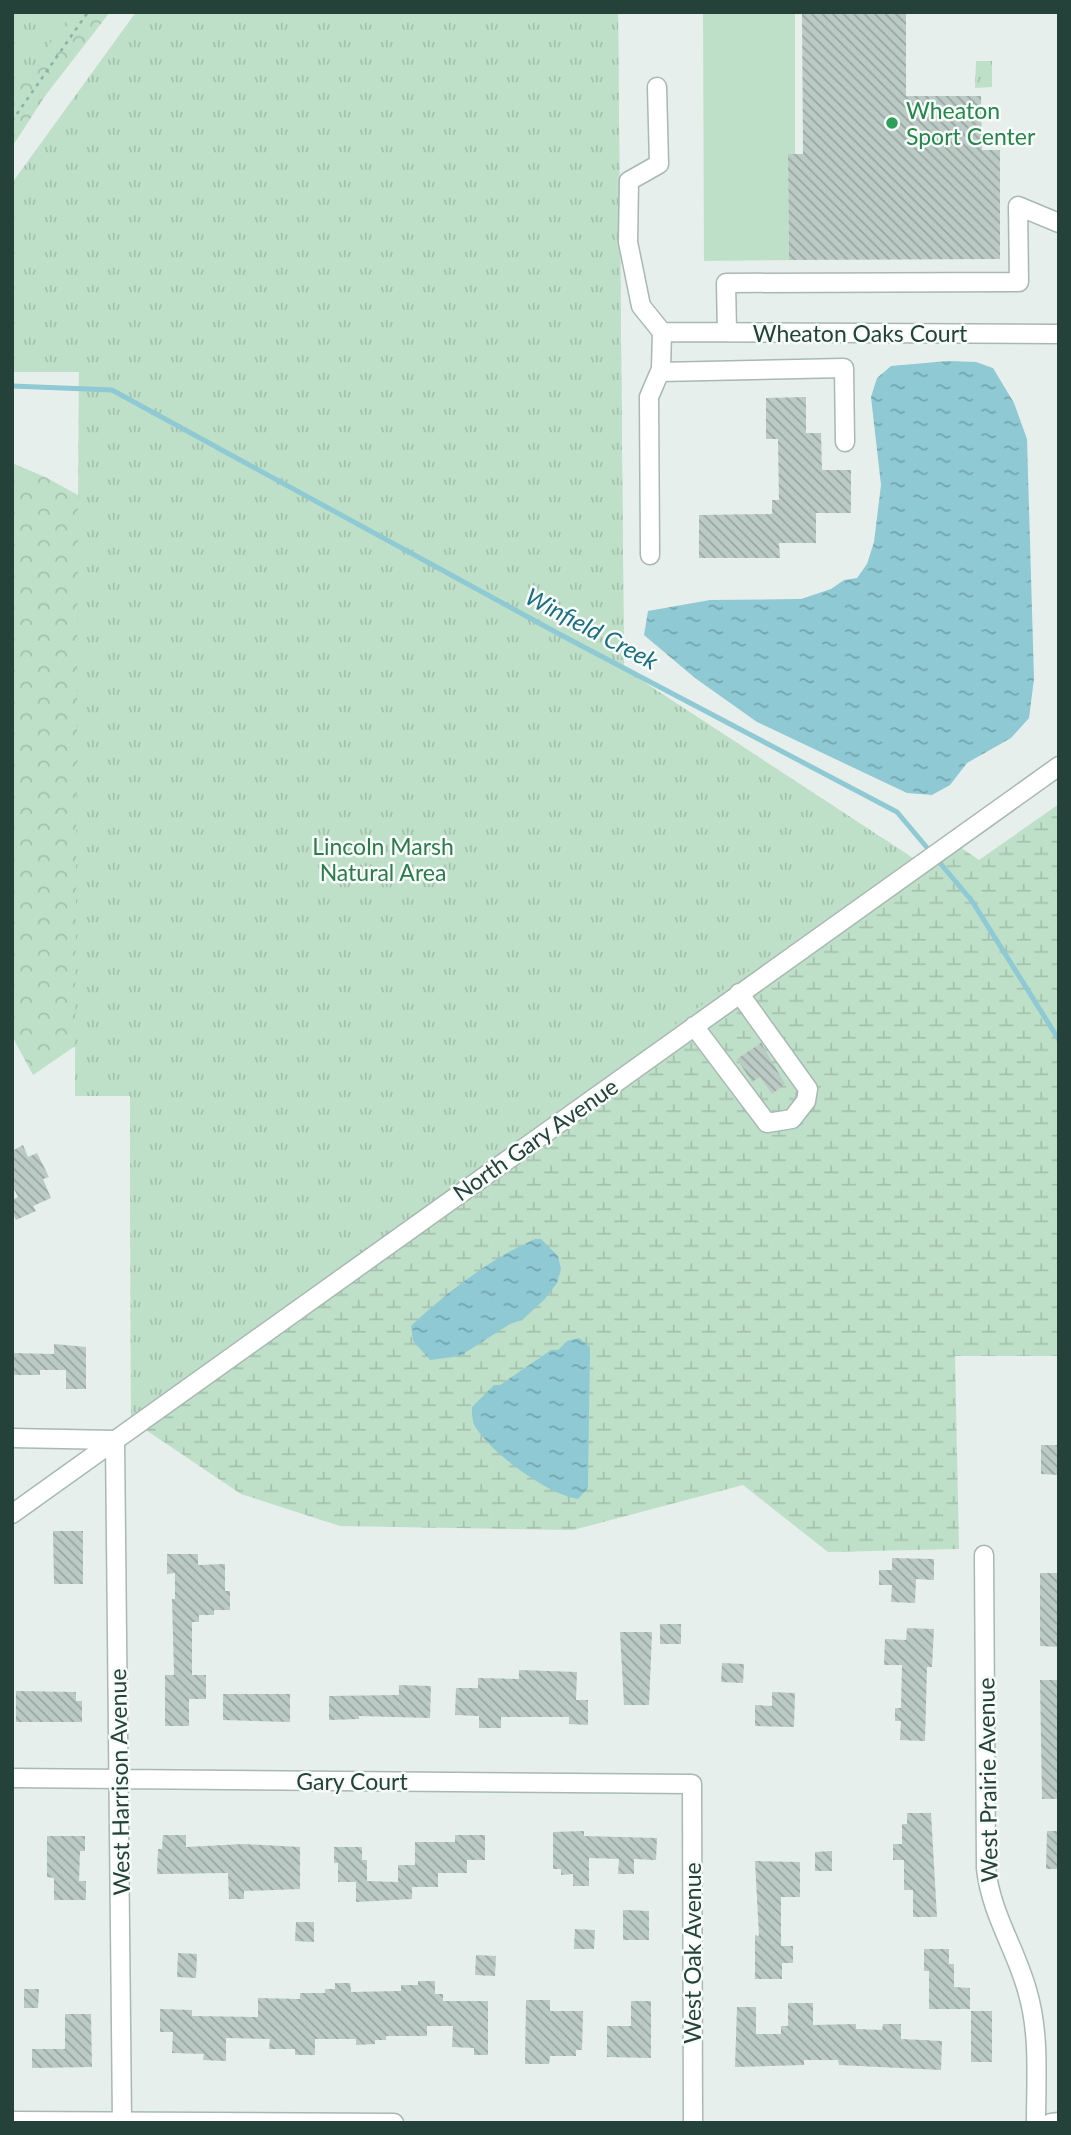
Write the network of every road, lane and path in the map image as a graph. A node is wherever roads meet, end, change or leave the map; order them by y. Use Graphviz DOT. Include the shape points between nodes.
graph roads {
  1 [pos="88,12"];
  2 [pos="657,87"];
  3 [pos="12,121"];
  4 [pos="1059,223"];
  5 [pos="662,332"];
  6 [pos="727,332"];
  7 [pos="1059,334"];
  8 [pos="660,372"];
  9 [pos="845,442"];
  10 [pos="650,555"];
  11 [pos="1059,766"];
  12 [pos="739,993"];
  13 [pos="694,1026"];
  14 [pos="12,1438"];
  15 [pos="115,1440"];
  16 [pos="12,1514"];
  17 [pos="984,1555"];
  18 [pos="12,1778"];
  19 [pos="118,1780"];
  20 [pos="692,1784"];
  21 [pos="12,2121"];
  22 [pos="122,2122"];
  23 [pos="1059,2122"];
  24 [pos="394,2123"];
  25 [pos="693,2123"];
  26 [pos="1036,2123"];
  27 [pos="1051,2123"];
  1 -- 3 [label="path"];
  2 -- 5 [label="street" via="659,164 629,181 628,242 641,306"];
  4 -- 6 [label="street" via="1018,206 1019,282 726,283"];
  5 -- 6 [label="street, Wheaton Oaks Court"];
  5 -- 8 [label="street"];
  6 -- 7 [label="street, Wheaton Oaks Court"];
  8 -- 9 [label="street" via="844,368"];
  8 -- 10 [label="street" via="649,397"];
  11 -- 12 [label="street, North Gary Avenue"];
  12 -- 13 [label="street, North Gary Avenue"];
  12 -- 13 [label="street" via="808,1089 806,1101 792,1119 767,1123"];
  13 -- 15 [label="street, North Gary Avenue"];
  14 -- 15 [label="street"];
  15 -- 16 [label="street, North Gary Avenue"];
  15 -- 19 [label="street, West Harrison Avenue"];
  17 -- 26 [label="street, West Prairie Avenue" via="986,1868 993,1908 1031,2007 1036,2037"];
  18 -- 19 [label="street, Gary Court"];
  19 -- 20 [label="street, Gary Court"];
  19 -- 22 [label="street, West Harrison Avenue"];
  20 -- 25 [label="street, West Oak Avenue"];
  21 -- 22 [label="street"];
  22 -- 24 [label="street"];
  23 -- 27 [label="street"];
}
